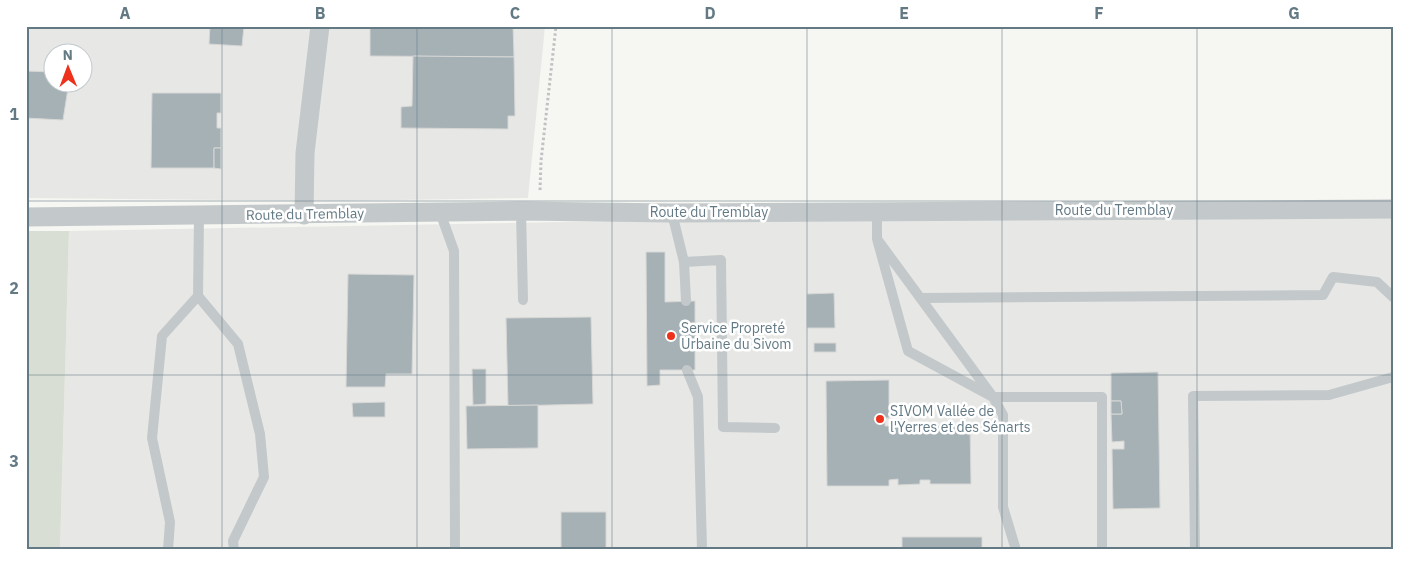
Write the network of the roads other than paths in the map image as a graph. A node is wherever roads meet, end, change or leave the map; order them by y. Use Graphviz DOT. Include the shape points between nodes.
graph roads {
  1 [pos="320,26"];
  2 [pos="1393,209"];
  3 [pos="531,211"];
  4 [pos="440,212"];
  5 [pos="877,212"];
  6 [pos="672,213"];
  7 [pos="304,215"];
  8 [pos="199,216"];
  9 [pos="26,217"];
  10 [pos="877,239"];
  11 [pos="684,262"];
  12 [pos="198,296"];
  13 [pos="1393,297"];
  14 [pos="920,298"];
  15 [pos="523,300"];
  16 [pos="686,301"];
  17 [pos="687,370"];
  18 [pos="1393,377"];
  19 [pos="993,397"];
  20 [pos="775,428"];
  21 [pos="168,550"];
  22 [pos="234,550"];
  23 [pos="455,550"];
  24 [pos="702,550"];
  25 [pos="1016,550"];
  26 [pos="1102,550"];
  27 [pos="1195,550"];
  1 -- 7 [label="street" via="305,153"];
  2 -- 5 [label="street, Route du Tremblay"];
  3 -- 4 [label="street, Route du Tremblay"];
  3 -- 6 [label="street, Route du Tremblay"];
  3 -- 15 [label="lane"];
  4 -- 7 [label="street, Route du Tremblay"];
  4 -- 23 [label="lane" via="454,251"];
  5 -- 6 [label="street, Route du Tremblay"];
  5 -- 10 [label="lane"];
  6 -- 11 [label="lane"];
  7 -- 8 [label="street, Route du Tremblay"];
  8 -- 9 [label="street, Route du Tremblay"];
  8 -- 12 [label="lane"];
  10 -- 14 [label="lane"];
  10 -- 19 [label="lane" via="908,351"];
  11 -- 16 [label="lane"];
  11 -- 20 [label="lane" via="721,260 723,427"];
  12 -- 21 [label="lane" via="162,336 152,438 170,522"];
  12 -- 22 [label="lane" via="238,344 260,434 264,477 233,541"];
  13 -- 14 [label="lane" via="1377,282 1333,277 1323,295"];
  14 -- 19 [label="lane"];
  17 -- 24 [label="lane" via="698,397"];
  18 -- 27 [label="lane" via="1328,395 1193,396"];
  19 -- 25 [label="lane" via="1002,414 1003,507"];
  19 -- 26 [label="lane" via="1102,397"];
}
